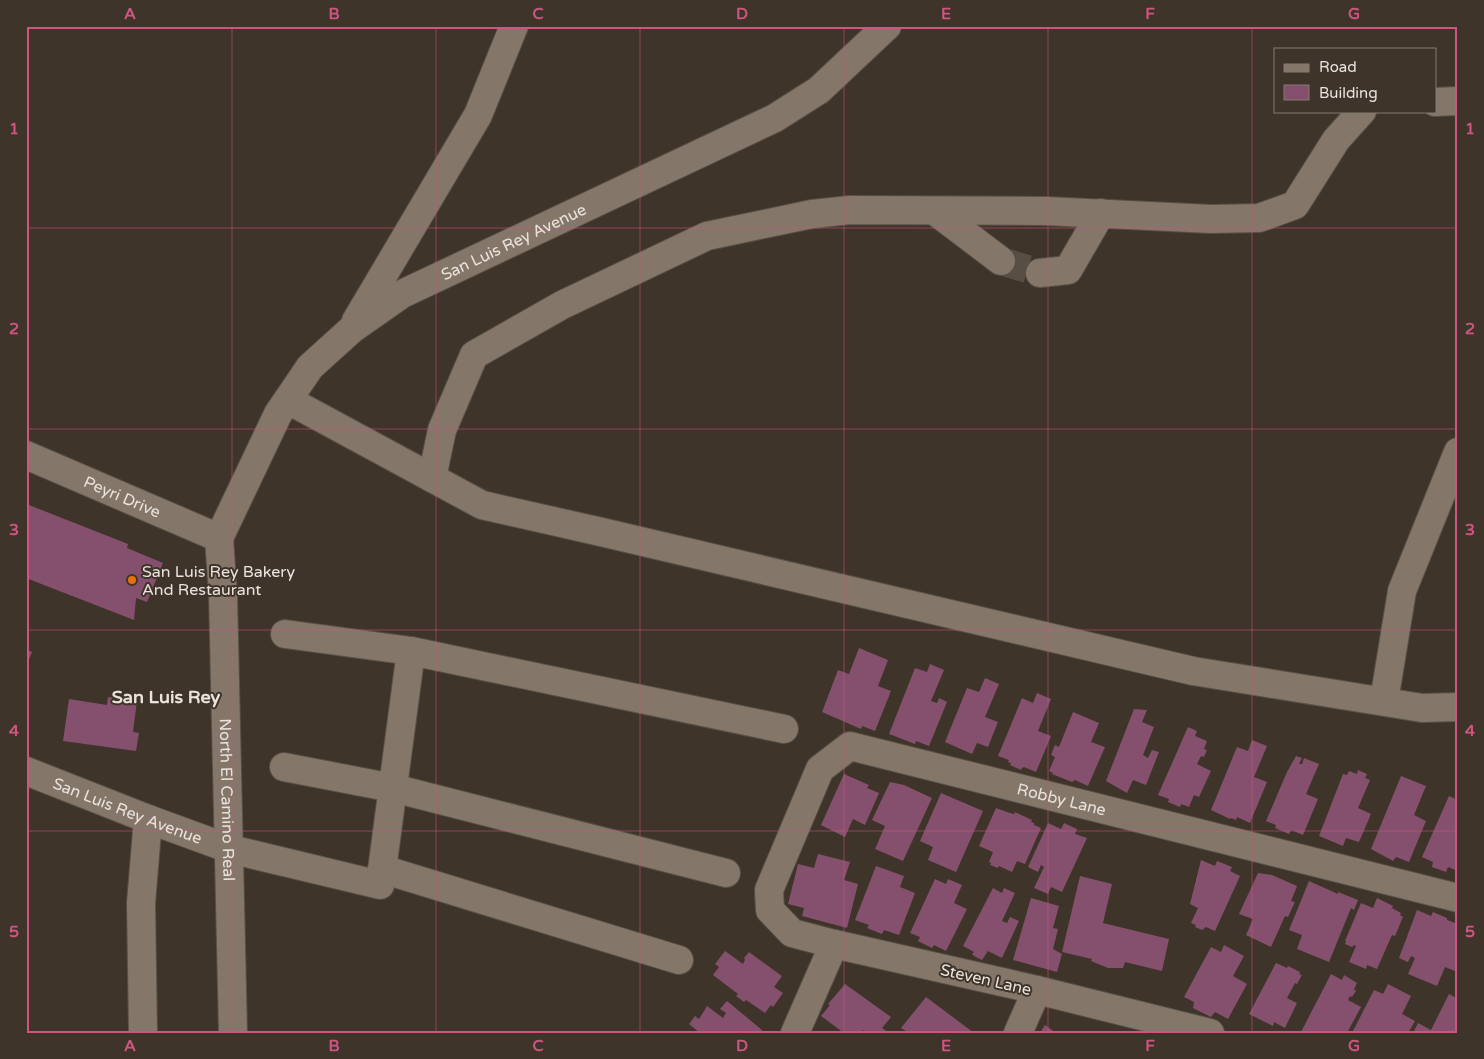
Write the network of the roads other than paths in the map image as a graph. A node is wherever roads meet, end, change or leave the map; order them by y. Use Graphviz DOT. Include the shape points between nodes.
graph roads {
  1 [pos="514,26"];
  2 [pos="887,26"];
  3 [pos="1458,101"];
  4 [pos="1436,102"];
  5 [pos="1361,112"];
  6 [pos="935,211"];
  7 [pos="1101,213"];
  8 [pos="1001,261"];
  9 [pos="1040,273"];
  10 [pos="352,329"];
  11 [pos="288,400"];
  12 [pos="1458,452"];
  13 [pos="26,456"];
  14 [pos="432,478"];
  15 [pos="218,538"];
  16 [pos="286,634"];
  17 [pos="411,651"];
  18 [pos="1384,701"];
  19 [pos="1458,707"];
  20 [pos="784,729"];
  21 [pos="284,767"];
  22 [pos="26,771"];
  23 [pos="393,788"];
  24 [pos="148,819"];
  25 [pos="230,849"];
  26 [pos="382,869"];
  27 [pos="726,873"];
  28 [pos="1458,898"];
  29 [pos="770,910"];
  30 [pos="834,944"];
  31 [pos="679,960"];
  32 [pos="1037,990"];
  33 [pos="142,1033"];
  34 [pos="233,1033"];
  35 [pos="795,1033"];
  36 [pos="1018,1033"];
  37 [pos="1210,1033"];
  1 -- 10 [label="street" via="478,115"];
  2 -- 10 [label="street, San Luis Rey Avenue" via="819,90 775,118 402,294"];
  3 -- 4 [label="street"];
  5 -- 7 [label="street" via="1336,140 1295,205 1259,218 1211,219"];
  6 -- 7 [label="street"];
  6 -- 8 [label="street"];
  6 -- 14 [label="street" via="850,210 812,214 707,236 562,306 474,355 442,430"];
  7 -- 9 [label="street" via="1068,270"];
  10 -- 11 [label="street, San Luis Rey Avenue" via="310,367"];
  11 -- 14 [label="street"];
  11 -- 15 [label="street, San Luis Rey Avenue" via="278,414"];
  12 -- 18 [label="street" via="1402,591"];
  13 -- 15 [label="street, Peyri Drive"];
  14 -- 18 [label="street" via="482,505 1193,671"];
  15 -- 25 [label="street, North El Camino Real" via="223,595"];
  16 -- 17 [label="street"];
  17 -- 20 [label="street"];
  17 -- 23 [label="street"];
  18 -- 19 [label="street" via="1422,708"];
  21 -- 23 [label="street"];
  22 -- 24 [label="street, San Luis Rey Avenue"];
  23 -- 26 [label="street"];
  23 -- 27 [label="street"];
  24 -- 25 [label="street, San Luis Rey Avenue"];
  24 -- 33 [label="street" via="141,903"];
  25 -- 26 [label="street, San Luis Rey Avenue" via="380,885"];
  25 -- 34 [label="street, North El Camino Real"];
  26 -- 31 [label="street"];
  28 -- 29 [label="street, Robby Lane" via="850,746 820,769 769,890"];
  29 -- 30 [label="street, Steven Lane" via="792,933"];
  30 -- 32 [label="street, Steven Lane"];
  30 -- 35 [label="street"];
  32 -- 36 [label="street"];
  32 -- 37 [label="street, Steven Lane"];
}
